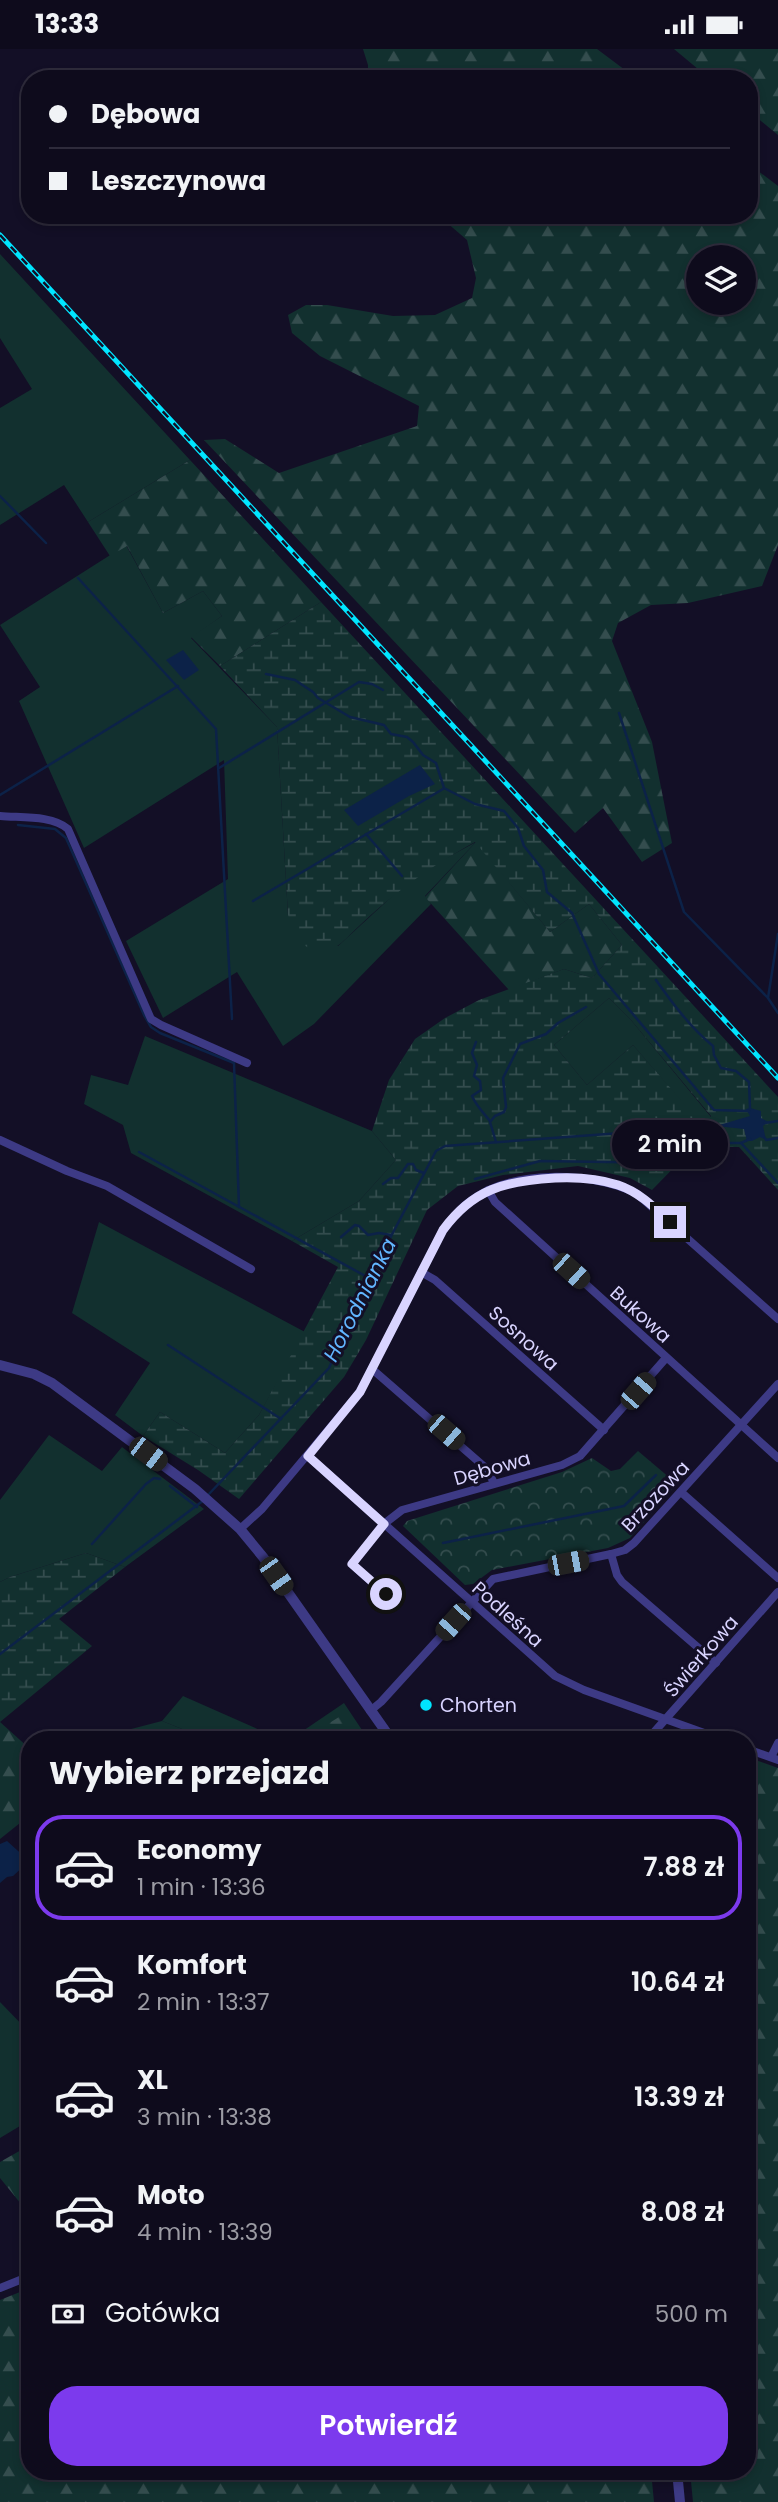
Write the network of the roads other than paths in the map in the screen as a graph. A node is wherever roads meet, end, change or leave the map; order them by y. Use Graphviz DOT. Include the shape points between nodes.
graph roads {
  1 [pos="0,816"];
  2 [pos="247,1063"];
  3 [pos="0,1140"];
  4 [pos="488,1190"];
  5 [pos="251,1269"];
  6 [pos="421,1272"];
  7 [pos="778,1319"];
  8 [pos="666,1358"];
  9 [pos="0,1365"];
  10 [pos="372,1369"];
  11 [pos="778,1384"];
  12 [pos="741,1425"];
  13 [pos="604,1430"];
  14 [pos="308,1456"];
  15 [pos="778,1458"];
  16 [pos="494,1483"];
  17 [pos="681,1492"];
  18 [pos="384,1524"];
  19 [pos="240,1529"];
  20 [pos="611,1554"];
  21 [pos="778,1578"];
  22 [pos="778,1592"];
  23 [pos="386,1594"];
  24 [pos="471,1601"];
  25 [pos="716,1663"];
  26 [pos="370,1711"];
  27 [pos="666,1720"];
  28 [pos="385,1731"];
  29 [pos="656,1731"];
  30 [pos="698,1731"];
  31 [pos="778,1743"];
  32 [pos="756,1752"];
  33 [pos="775,1758"];
  34 [pos="21,2280"];
  35 [pos="0,2288"];
  36 [pos="678,2480"];
  37 [pos="680,2502"];
  1 -- 2 [label="street" via="62,823 151,1019"];
  3 -- 5 [label="street" via="107,1186"];
  4 -- 6 [label="street" via="456,1213"];
  4 -- 7 [label="street" via="526,1180 572,1178 619,1185 652,1205"];
  4 -- 8 [label="street, Bukowa" via="495,1202"];
  6 -- 10 [label="street"];
  6 -- 13 [label="street, Sosnowa"];
  8 -- 12 [label="street, Bukowa"];
  8 -- 13 [label="street, Dębowa"];
  9 -- 19 [label="street" via="52,1383 195,1489"];
  10 -- 14 [label="street" via="360,1392"];
  10 -- 16 [label="street" via="487,1469"];
  11 -- 12 [label="street, Brzozowa"];
  12 -- 15 [label="street, Bukowa"];
  12 -- 17 [label="street, Brzozowa"];
  13 -- 16 [label="street, Dębowa" via="580,1456 562,1465"];
  14 -- 18 [label="street, Podleśna"];
  14 -- 19 [label="street"];
  16 -- 18 [label="street, Dębowa" via="402,1510"];
  17 -- 20 [label="street, Brzozowa" via="634,1543"];
  17 -- 21 [label="street"];
  18 -- 23 [label="street, Dębowa" via="352,1564"];
  18 -- 24 [label="street, Podleśna"];
  19 -- 26 [label="street"];
  20 -- 24 [label="street, Brzozowa" via="493,1579"];
  20 -- 25 [label="street" via="622,1581"];
  22 -- 25 [label="street, Świerkowa"];
  24 -- 26 [label="street, Brzozowa"];
  24 -- 27 [label="street, Podleśna" via="555,1677"];
  25 -- 27 [label="street, Świerkowa"];
  26 -- 28 [label="street"];
  27 -- 29 [label="street, Świerkowa"];
  27 -- 30 [label="street, Podleśna"];
  31 -- 33 [label="street"];
  32 -- 33 [label="street"];
  34 -- 35 [label="street"];
  36 -- 37 [label="street"];
}
